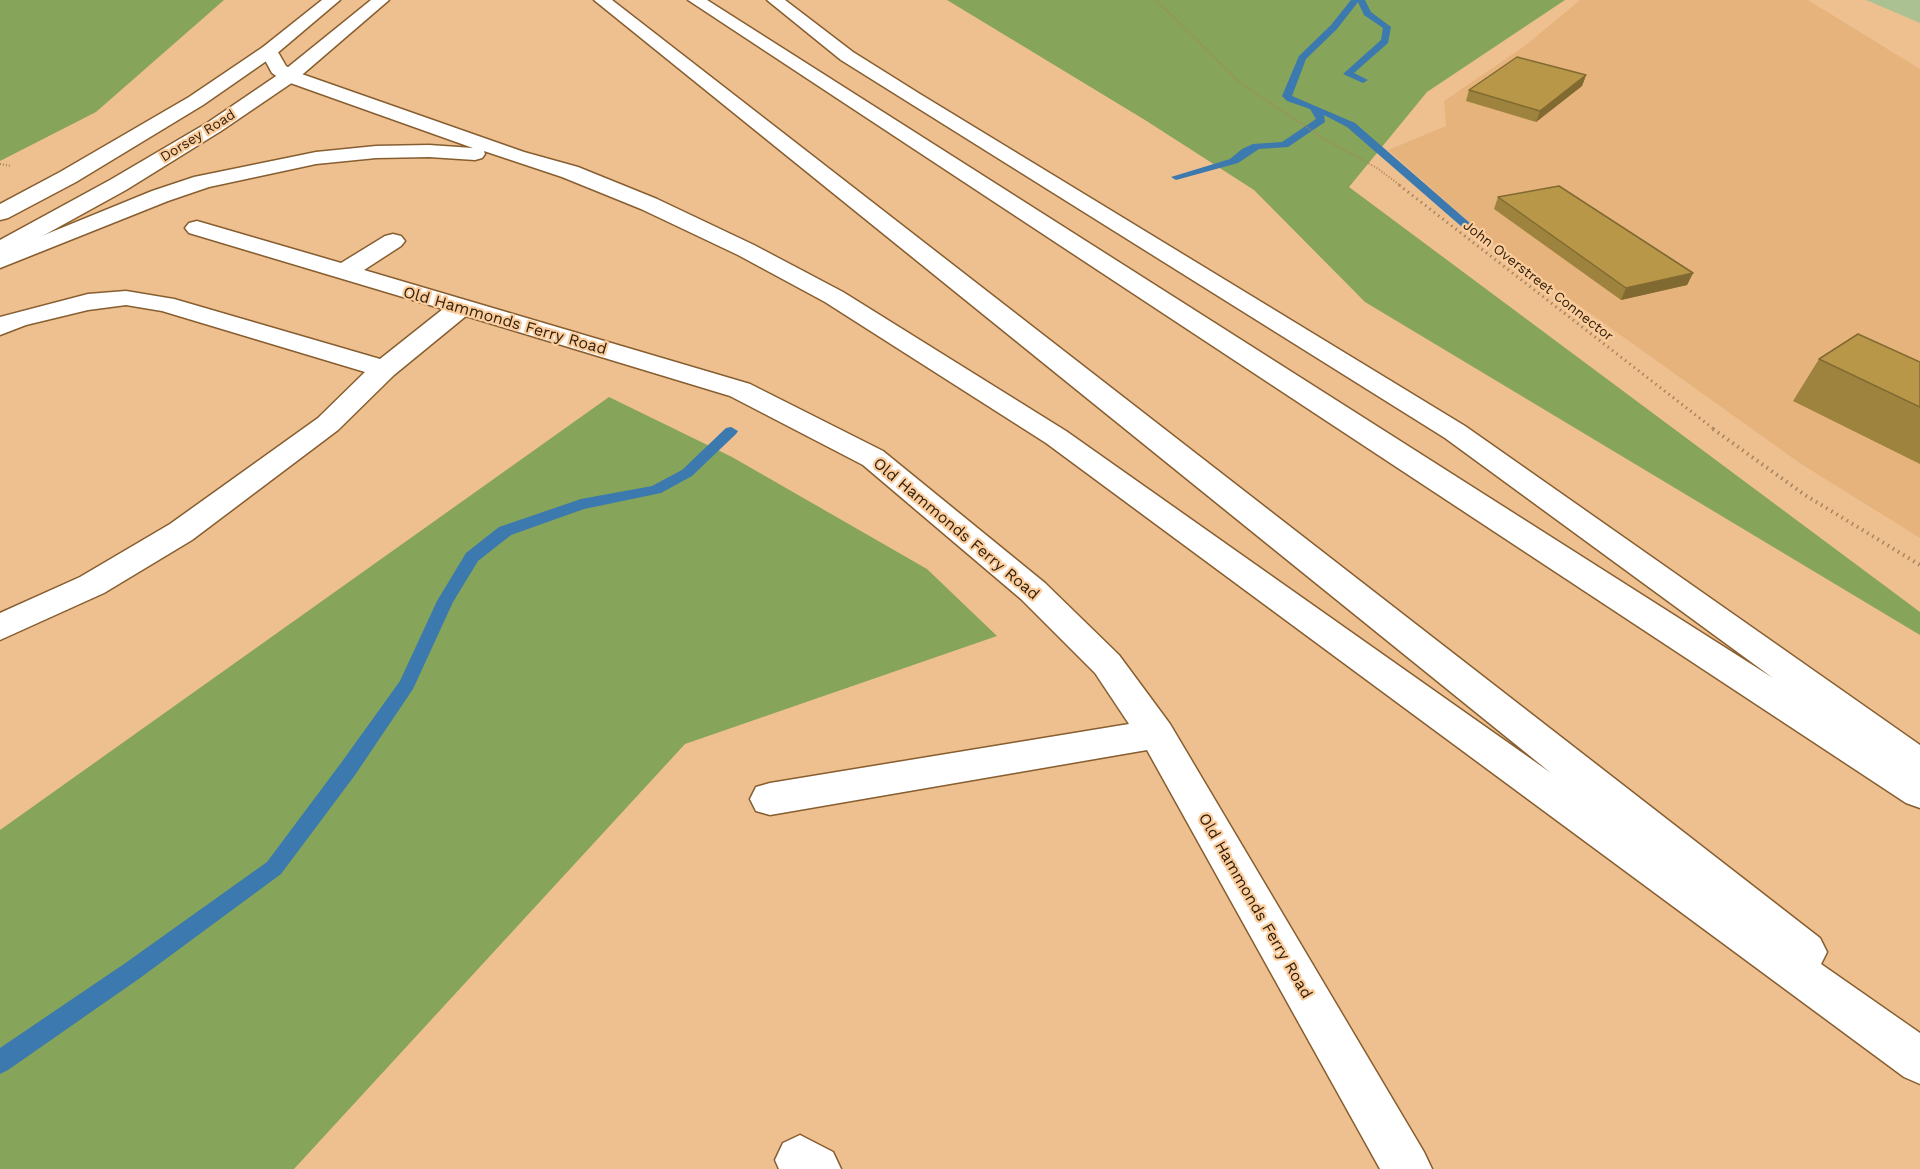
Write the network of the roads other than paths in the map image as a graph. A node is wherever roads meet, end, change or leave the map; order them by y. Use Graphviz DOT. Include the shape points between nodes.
graph roads {
  1 [pos="332,0"];
  2 [pos="381,0"];
  3 [pos="598,0"];
  4 [pos="602,0"];
  5 [pos="696,0"];
  6 [pos="775,0"];
  7 [pos="635,24"];
  8 [pos="269,51"];
  9 [pos="289,76"];
  10 [pos="517,156"];
  11 [pos="0,213"];
  12 [pos="197,228"];
  13 [pos="393,241"];
  14 [pos="0,250"];
  15 [pos="0,261"];
  16 [pos="344,272"];
  17 [pos="460,308"];
  18 [pos="0,327"];
  19 [pos="384,369"];
  20 [pos="0,627"];
  21 [pos="1157,735"];
  22 [pos="1920,765"];
  23 [pos="1920,792"];
  24 [pos="770,799"];
  25 [pos="1920,1044"];
  26 [pos="1920,1061"];
  27 [pos="1407,1169"];
  1 -- 8 [label="main road, Dorsey Road"];
  2 -- 9 [label="main road, Dorsey Road"];
  3 -- 7 [label="main road"];
  4 -- 7 [label="main road"];
  5 -- 23 [label="main road"];
  6 -- 22 [label="main road" via="847,56 903,92 1455,432"];
  7 -- 25 [label="main road"];
  8 -- 9 [label="main road" via="279,69"];
  8 -- 11 [label="main road, Dorsey Road" via="157,125"];
  9 -- 10 [label="main road"];
  9 -- 14 [label="main road, Dorsey Road" via="118,185"];
  10 -- 15 [label="main road" via="376,152 261,168 160,196"];
  10 -- 26 [label="main road" via="570,172 649,204 746,250 834,297 1056,436"];
  12 -- 16 [label="main road, Old Hammonds Ferry Road"];
  13 -- 16 [label="main road"];
  16 -- 17 [label="main road, Old Hammonds Ferry Road"];
  17 -- 19 [label="main road"];
  17 -- 21 [label="main road, Old Hammonds Ferry Road" via="740,390 873,458 1033,591 1107,664"];
  18 -- 19 [label="main road" via="88,302 126,298 165,304"];
  19 -- 20 [label="main road" via="328,424 181,532 92,585"];
  21 -- 24 [label="main road"];
  21 -- 27 [label="main road, Old Hammonds Ferry Road"];
}
